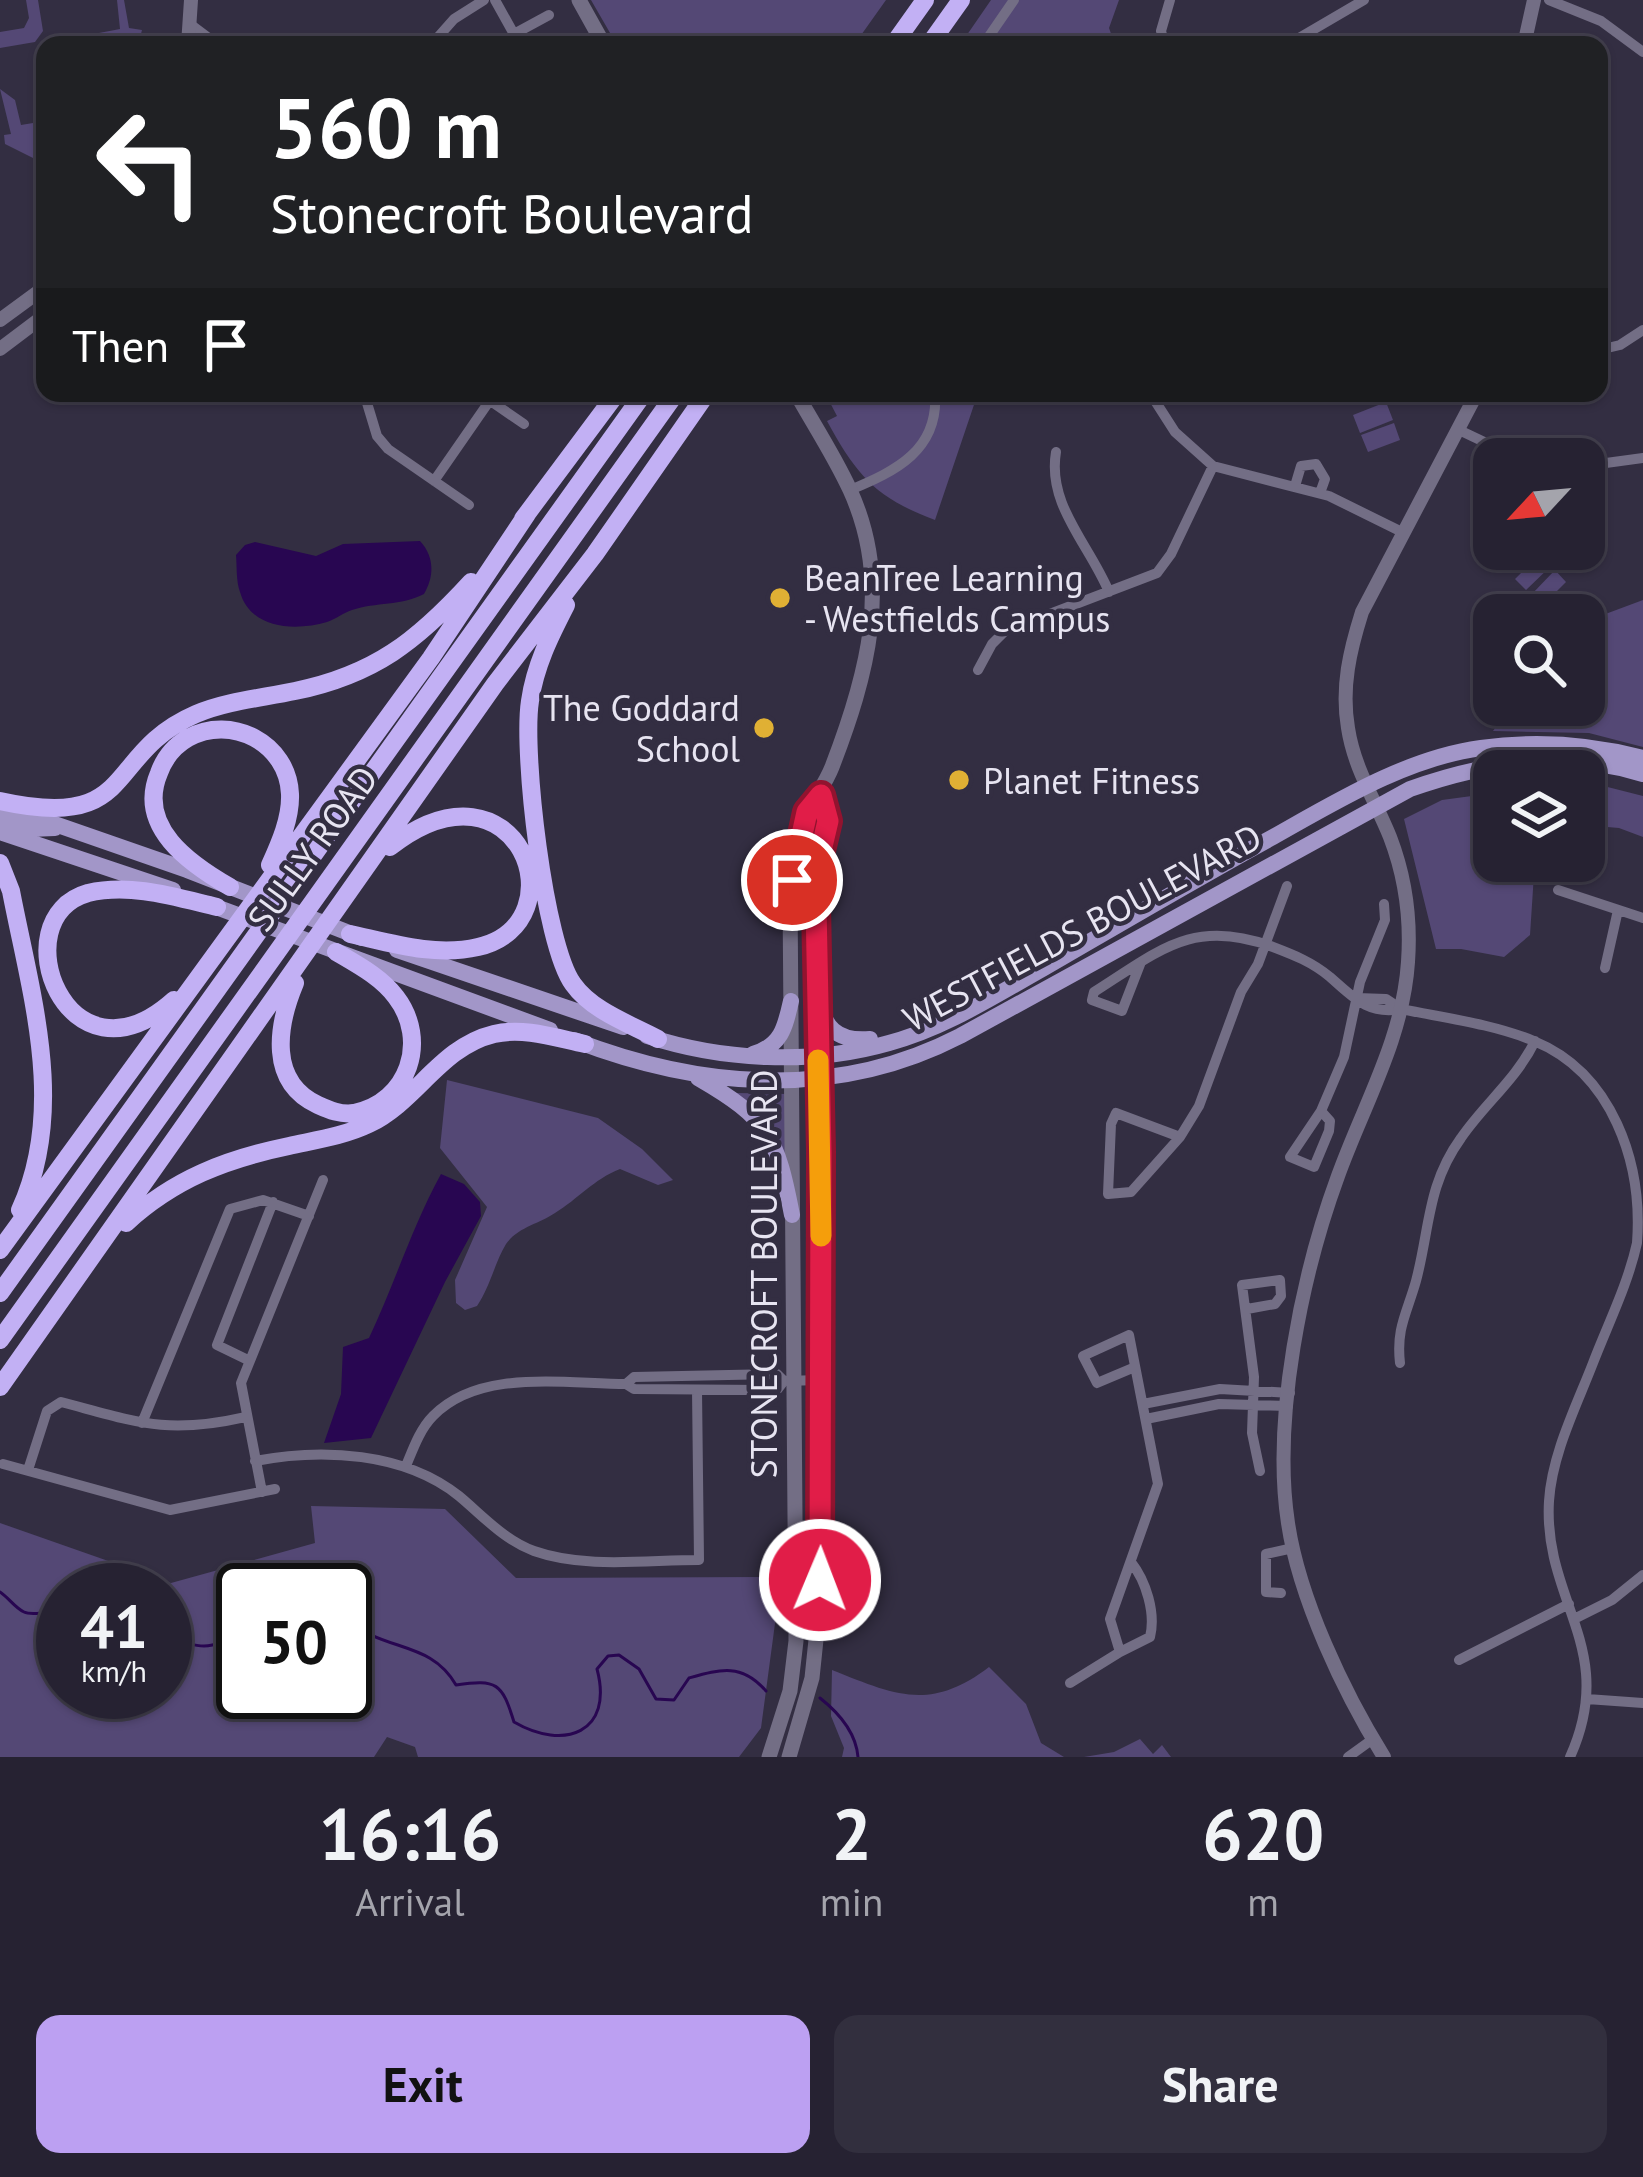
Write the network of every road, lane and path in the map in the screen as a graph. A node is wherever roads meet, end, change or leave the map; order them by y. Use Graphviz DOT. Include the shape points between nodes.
graph roads {
  1 [pos="191,0"];
  2 [pos="484,0"];
  3 [pos="495,0"];
  4 [pos="579,0"];
  5 [pos="926,0"];
  6 [pos="961,0"];
  7 [pos="1014,0"];
  8 [pos="1171,0"];
  9 [pos="1364,0"];
  10 [pos="1534,0"];
  11 [pos="1550,0"];
  12 [pos="549,15"];
  13 [pos="190,24"];
  14 [pos="189,36"];
  15 [pos="206,36"];
  16 [pos="439,36"];
  17 [pos="515,36"];
  18 [pos="521,36"];
  19 [pos="599,36"];
  20 [pos="900,36"];
  21 [pos="936,36"];
  22 [pos="989,36"];
  23 [pos="1162,36"];
  24 [pos="1302,36"];
  25 [pos="1526,36"];
  26 [pos="1643,52"];
  27 [pos="36,293"];
  28 [pos="0,320"];
  29 [pos="36,322"];
  30 [pos="1643,330"];
  31 [pos="1608,348"];
  32 [pos="0,350"];
  33 [pos="367,402"];
  34 [pos="484,402"];
  35 [pos="496,402"];
  36 [pos="610,402"];
  37 [pos="638,402"];
  38 [pos="670,402"];
  39 [pos="701,402"];
  40 [pos="801,402"];
  41 [pos="934,402"];
  42 [pos="1156,402"];
  43 [pos="1473,402"];
  44 [pos="524,424"];
  45 [pos="1459,430"];
  46 [pos="1476,438"];
  47 [pos="1056,452"];
  48 [pos="1643,458"];
  49 [pos="1605,463"];
  50 [pos="1213,466"];
  51 [pos="434,481"];
  52 [pos="1295,486"];
  53 [pos="850,490"];
  54 [pos="1321,493"];
  55 [pos="470,505"];
  56 [pos="527,514"];
  57 [pos="1404,532"];
  58 [pos="595,554"];
  59 [pos="1108,592"];
  60 [pos="977,670"];
  61 [pos="1643,758"];
  62 [pos="1643,774"];
  63 [pos="1366,787"];
  64 [pos="821,795"];
  65 [pos="0,803"];
  66 [pos="1376,807"];
  67 [pos="0,819"];
  68 [pos="62,827"];
  69 [pos="0,832"];
  70 [pos="0,863"];
  71 [pos="356,886"];
  72 [pos="1287,886"];
  73 [pos="230,887"];
  74 [pos="1558,890"];
  75 [pos="253,901"];
  76 [pos="1384,904"];
  77 [pos="217,908"];
  78 [pos="1618,910"];
  79 [pos="1643,918"];
  80 [pos="350,934"];
  81 [pos="1265,944"];
  82 [pos="336,952"];
  83 [pos="306,957"];
  84 [pos="1141,962"];
  85 [pos="1605,968"];
  86 [pos="202,971"];
  87 [pos="817,996"];
  88 [pos="1357,998"];
  89 [pos="791,1001"];
  90 [pos="1402,1009"];
  91 [pos="934,1027"];
  92 [pos="658,1040"];
  93 [pos="1535,1041"];
  94 [pos="585,1044"];
  95 [pos="818,1055"];
  96 [pos="746,1056"];
  97 [pos="791,1057"];
  98 [pos="692,1075"];
  99 [pos="820,1079"];
  100 [pos="793,1081"];
  101 [pos="1321,1111"];
  102 [pos="1180,1137"];
  103 [pos="323,1180"];
  104 [pos="273,1202"];
  105 [pos="792,1215"];
  106 [pos="309,1216"];
  107 [pos="0,1248"];
  108 [pos="1639,1251"];
  109 [pos="93,1257"];
  110 [pos="0,1293"];
  111 [pos="1247,1309"];
  112 [pos="0,1340"];
  113 [pos="250,1361"];
  114 [pos="1400,1363"];
  115 [pos="1135,1367"];
  116 [pos="820,1380"];
  117 [pos="788,1381"];
  118 [pos="626,1384"];
  119 [pos="0,1387"];
  120 [pos="1254,1388"];
  121 [pos="697,1390"];
  122 [pos="1289,1400"];
  123 [pos="1252,1403"];
  124 [pos="1143,1404"];
  125 [pos="245,1417"];
  126 [pos="1146,1419"];
  127 [pos="142,1423"];
  128 [pos="255,1461"];
  129 [pos="3,1464"];
  130 [pos="406,1466"];
  131 [pos="28,1470"];
  132 [pos="1260,1471"];
  133 [pos="275,1489"];
  134 [pos="262,1492"];
  135 [pos="1292,1548"];
  136 [pos="1131,1562"];
  137 [pos="1643,1575"];
  138 [pos="1281,1593"];
  139 [pos="1569,1604"];
  140 [pos="1576,1618"];
  141 [pos="1120,1652"];
  142 [pos="1459,1660"];
  143 [pos="1070,1683"];
  144 [pos="1587,1699"];
  145 [pos="1643,1703"];
  146 [pos="1373,1739"];
  147 [pos="769,1757"];
  148 [pos="789,1757"];
  149 [pos="1348,1757"];
  150 [pos="1384,1757"];
  151 [pos="1570,1757"];
  1 -- 13 [label="street"];
  2 -- 16 [label="street"];
  3 -- 17 [label="street"];
  4 -- 19 [label="main road"];
  5 -- 20 [label="highway"];
  6 -- 21 [label="highway"];
  7 -- 22 [label="street"];
  8 -- 23 [label="street"];
  9 -- 24 [label="street"];
  10 -- 25 [label="street"];
  11 -- 26 [label="street" via="1601,21"];
  12 -- 18 [label="street"];
  13 -- 14 [label="street"];
  13 -- 15 [label="street"];
  27 -- 28 [label="street"];
  29 -- 32 [label="street"];
  30 -- 31 [label="street"];
  33 -- 51 [label="street" via="380,442"];
  34 -- 51 [label="street"];
  35 -- 44 [label="street"];
  36 -- 56 [label="highway"];
  37 -- 110 [label="highway, SULLY ROAD"];
  38 -- 112 [label="highway, SULLY ROAD"];
  39 -- 58 [label="highway"];
  40 -- 53 [label="main road, STONECROFT BOULEVARD"];
  41 -- 53 [label="street" via="931,430 911,460"];
  42 -- 50 [label="street"];
  43 -- 45 [label="street"];
  45 -- 46 [label="street"];
  45 -- 57 [label="street"];
  47 -- 59 [label="street" via="1056,495"];
  48 -- 49 [label="street"];
  50 -- 52 [label="street"];
  50 -- 59 [label="street" via="1162,567"];
  51 -- 55 [label="street"];
  52 -- 54 [label="street"];
  52 -- 54 [label="street" via="1301,466 1316,464 1325,478"];
  53 -- 64 [label="main road, STONECROFT BOULEVARD" via="871,560 873,628 859,696"];
  54 -- 57 [label="street"];
  56 -- 65 [label="highway" via="426,630 387,658 334,682 188,718 90,803 44,810"];
  56 -- 75 [label="highway"];
  57 -- 63 [label="street" via="1362,612 1346,675 1347,724"];
  58 -- 71 [label="highway"];
  58 -- 92 [label="highway" via="535,673 527,733 535,823 570,980 602,1010"];
  59 -- 60 [label="street" via="1005,631"];
  61 -- 63 [label="main road, WESTFIELDS BOULEVARD" via="1562,743 1478,748"];
  62 -- 66 [label="main road, WESTFIELDS BOULEVARD" via="1564,760 1481,767"];
  63 -- 66 [label="street"];
  63 -- 91 [label="main road, WESTFIELDS BOULEVARD"];
  64 -- 87 [label="main road, STONECROFT BOULEVARD" via="828,821 817,883"];
  64 -- 89 [label="main road, STONECROFT BOULEVARD" via="807,812 792,880"];
  65 -- 68 [label="main road, WESTFIELDS BOULEVARD"];
  66 -- 90 [label="street" via="1406,903"];
  66 -- 99 [label="main road, WESTFIELDS BOULEVARD" via="950,1040 890,1065"];
  67 -- 68 [label="main road" via="29,829"];
  68 -- 73 [label="main road, WESTFIELDS BOULEVARD"];
  69 -- 77 [label="main road, WESTFIELDS BOULEVARD"];
  70 -- 107 [label="highway" via="45,1096 36,1170"];
  71 -- 80 [label="highway" via="411,831 470,815 519,845 531,892 511,930 477,948 434,950"];
  71 -- 83 [label="highway"];
  72 -- 81 [label="street"];
  73 -- 75 [label="highway" via="183,856 155,810 165,759 192,736 220,729 265,744 288,781 286,821"];
  73 -- 80 [label="main road, WESTFIELDS BOULEVARD"];
  74 -- 78 [label="street"];
  75 -- 86 [label="highway"];
  76 -- 88 [label="street"];
  77 -- 82 [label="main road, WESTFIELDS BOULEVARD"];
  77 -- 86 [label="highway" via="160,893 87,893 57,910 39,951 56,1005 97,1027 159,1012"];
  78 -- 79 [label="street"];
  78 -- 85 [label="street"];
  80 -- 92 [label="main road, WESTFIELDS BOULEVARD"];
  81 -- 84 [label="street" via="1209,934"];
  81 -- 88 [label="street" via="1307,960"];
  81 -- 102 [label="street"];
  82 -- 83 [label="highway" via="395,994 412,1032 402,1082 356,1113 308,1100 280,1061 278,1044"];
  82 -- 94 [label="main road, WESTFIELDS BOULEVARD"];
  83 -- 109 [label="highway"];
  84 -- 84 [label="street" via="1122,1011 1093,1000 1094,992"];
  86 -- 107 [label="highway"];
  87 -- 91 [label="main road" via="826,1025 844,1039"];
  87 -- 95 [label="main road, STONECROFT BOULEVARD"];
  88 -- 90 [label="street" via="1366,1008"];
  88 -- 101 [label="street"];
  89 -- 96 [label="main road" via="772,1047"];
  89 -- 97 [label="main road, STONECROFT BOULEVARD"];
  90 -- 93 [label="street"];
  90 -- 122 [label="street" via="1318,1230"];
  91 -- 95 [label="main road, WESTFIELDS BOULEVARD"];
  92 -- 96 [label="main road, WESTFIELDS BOULEVARD"];
  93 -- 108 [label="street" via="1586,1075 1623,1124 1641,1187"];
  93 -- 114 [label="street" via="1460,1139 1434,1188 1398,1332"];
  94 -- 98 [label="main road, WESTFIELDS BOULEVARD"];
  94 -- 109 [label="highway" via="517,1031 466,1044 367,1125 220,1162 187,1178"];
  95 -- 97 [label="main road, WESTFIELDS BOULEVARD"];
  95 -- 99 [label="main road, STONECROFT BOULEVARD"];
  96 -- 97 [label="main road, WESTFIELDS BOULEVARD"];
  97 -- 100 [label="main road, STONECROFT BOULEVARD"];
  98 -- 100 [label="main road, WESTFIELDS BOULEVARD"];
  98 -- 105 [label="main road" via="759,1121 781,1160"];
  99 -- 100 [label="main road, WESTFIELDS BOULEVARD"];
  99 -- 116 [label="main road, STONECROFT BOULEVARD"];
  100 -- 105 [label="main road, STONECROFT BOULEVARD"];
  101 -- 101 [label="street" via="1290,1157 1314,1167 1330,1130"];
  102 -- 102 [label="street" via="1131,1192 1108,1194 1116,1113"];
  103 -- 106 [label="street"];
  104 -- 106 [label="street"];
  104 -- 113 [label="street" via="217,1345"];
  104 -- 127 [label="street" via="237,1205 224,1217"];
  105 -- 117 [label="main road, STONECROFT BOULEVARD"];
  106 -- 113 [label="street"];
  108 -- 139 [label="street" via="1551,1483 1550,1544"];
  109 -- 119 [label="highway"];
  111 -- 120 [label="street"];
  113 -- 125 [label="street" via="241,1383"];
  115 -- 115 [label="street" via="1097,1383 1083,1356 1129,1335"];
  115 -- 124 [label="street"];
  116 -- 117 [label="street"];
  116 -- 148 [label="main road, STONECROFT BOULEVARD" via="818,1643"];
  117 -- 118 [label="street" via="777,1374 709,1374"];
  117 -- 121 [label="street" via="777,1390"];
  117 -- 147 [label="main road, STONECROFT BOULEVARD" via="796,1641"];
  118 -- 121 [label="street"];
  118 -- 130 [label="street" via="473,1390 430,1419"];
  120 -- 122 [label="street"];
  120 -- 123 [label="street"];
  120 -- 124 [label="street"];
  121 -- 130 [label="street" via="699,1560 544,1554"];
  122 -- 123 [label="street"];
  122 -- 135 [label="street" via="1283,1479"];
  123 -- 126 [label="street"];
  123 -- 132 [label="street"];
  124 -- 126 [label="street"];
  125 -- 127 [label="street" via="198,1426"];
  125 -- 128 [label="street"];
  126 -- 136 [label="street" via="1157,1498"];
  127 -- 131 [label="street" via="53,1405"];
  128 -- 130 [label="street" via="307,1456"];
  128 -- 134 [label="street"];
  129 -- 131 [label="street"];
  131 -- 134 [label="street" via="170,1510"];
  133 -- 134 [label="street"];
  135 -- 138 [label="street" via="1266,1554 1266,1592"];
  135 -- 146 [label="street"];
  136 -- 141 [label="street" via="1111,1619"];
  136 -- 141 [label="street" via="1153,1626 1150,1637"];
  137 -- 140 [label="street"];
  139 -- 140 [label="street"];
  139 -- 142 [label="street"];
  140 -- 144 [label="street"];
  141 -- 143 [label="street"];
  144 -- 145 [label="street"];
  144 -- 151 [label="street"];
  146 -- 149 [label="street"];
  146 -- 150 [label="street"];
}
